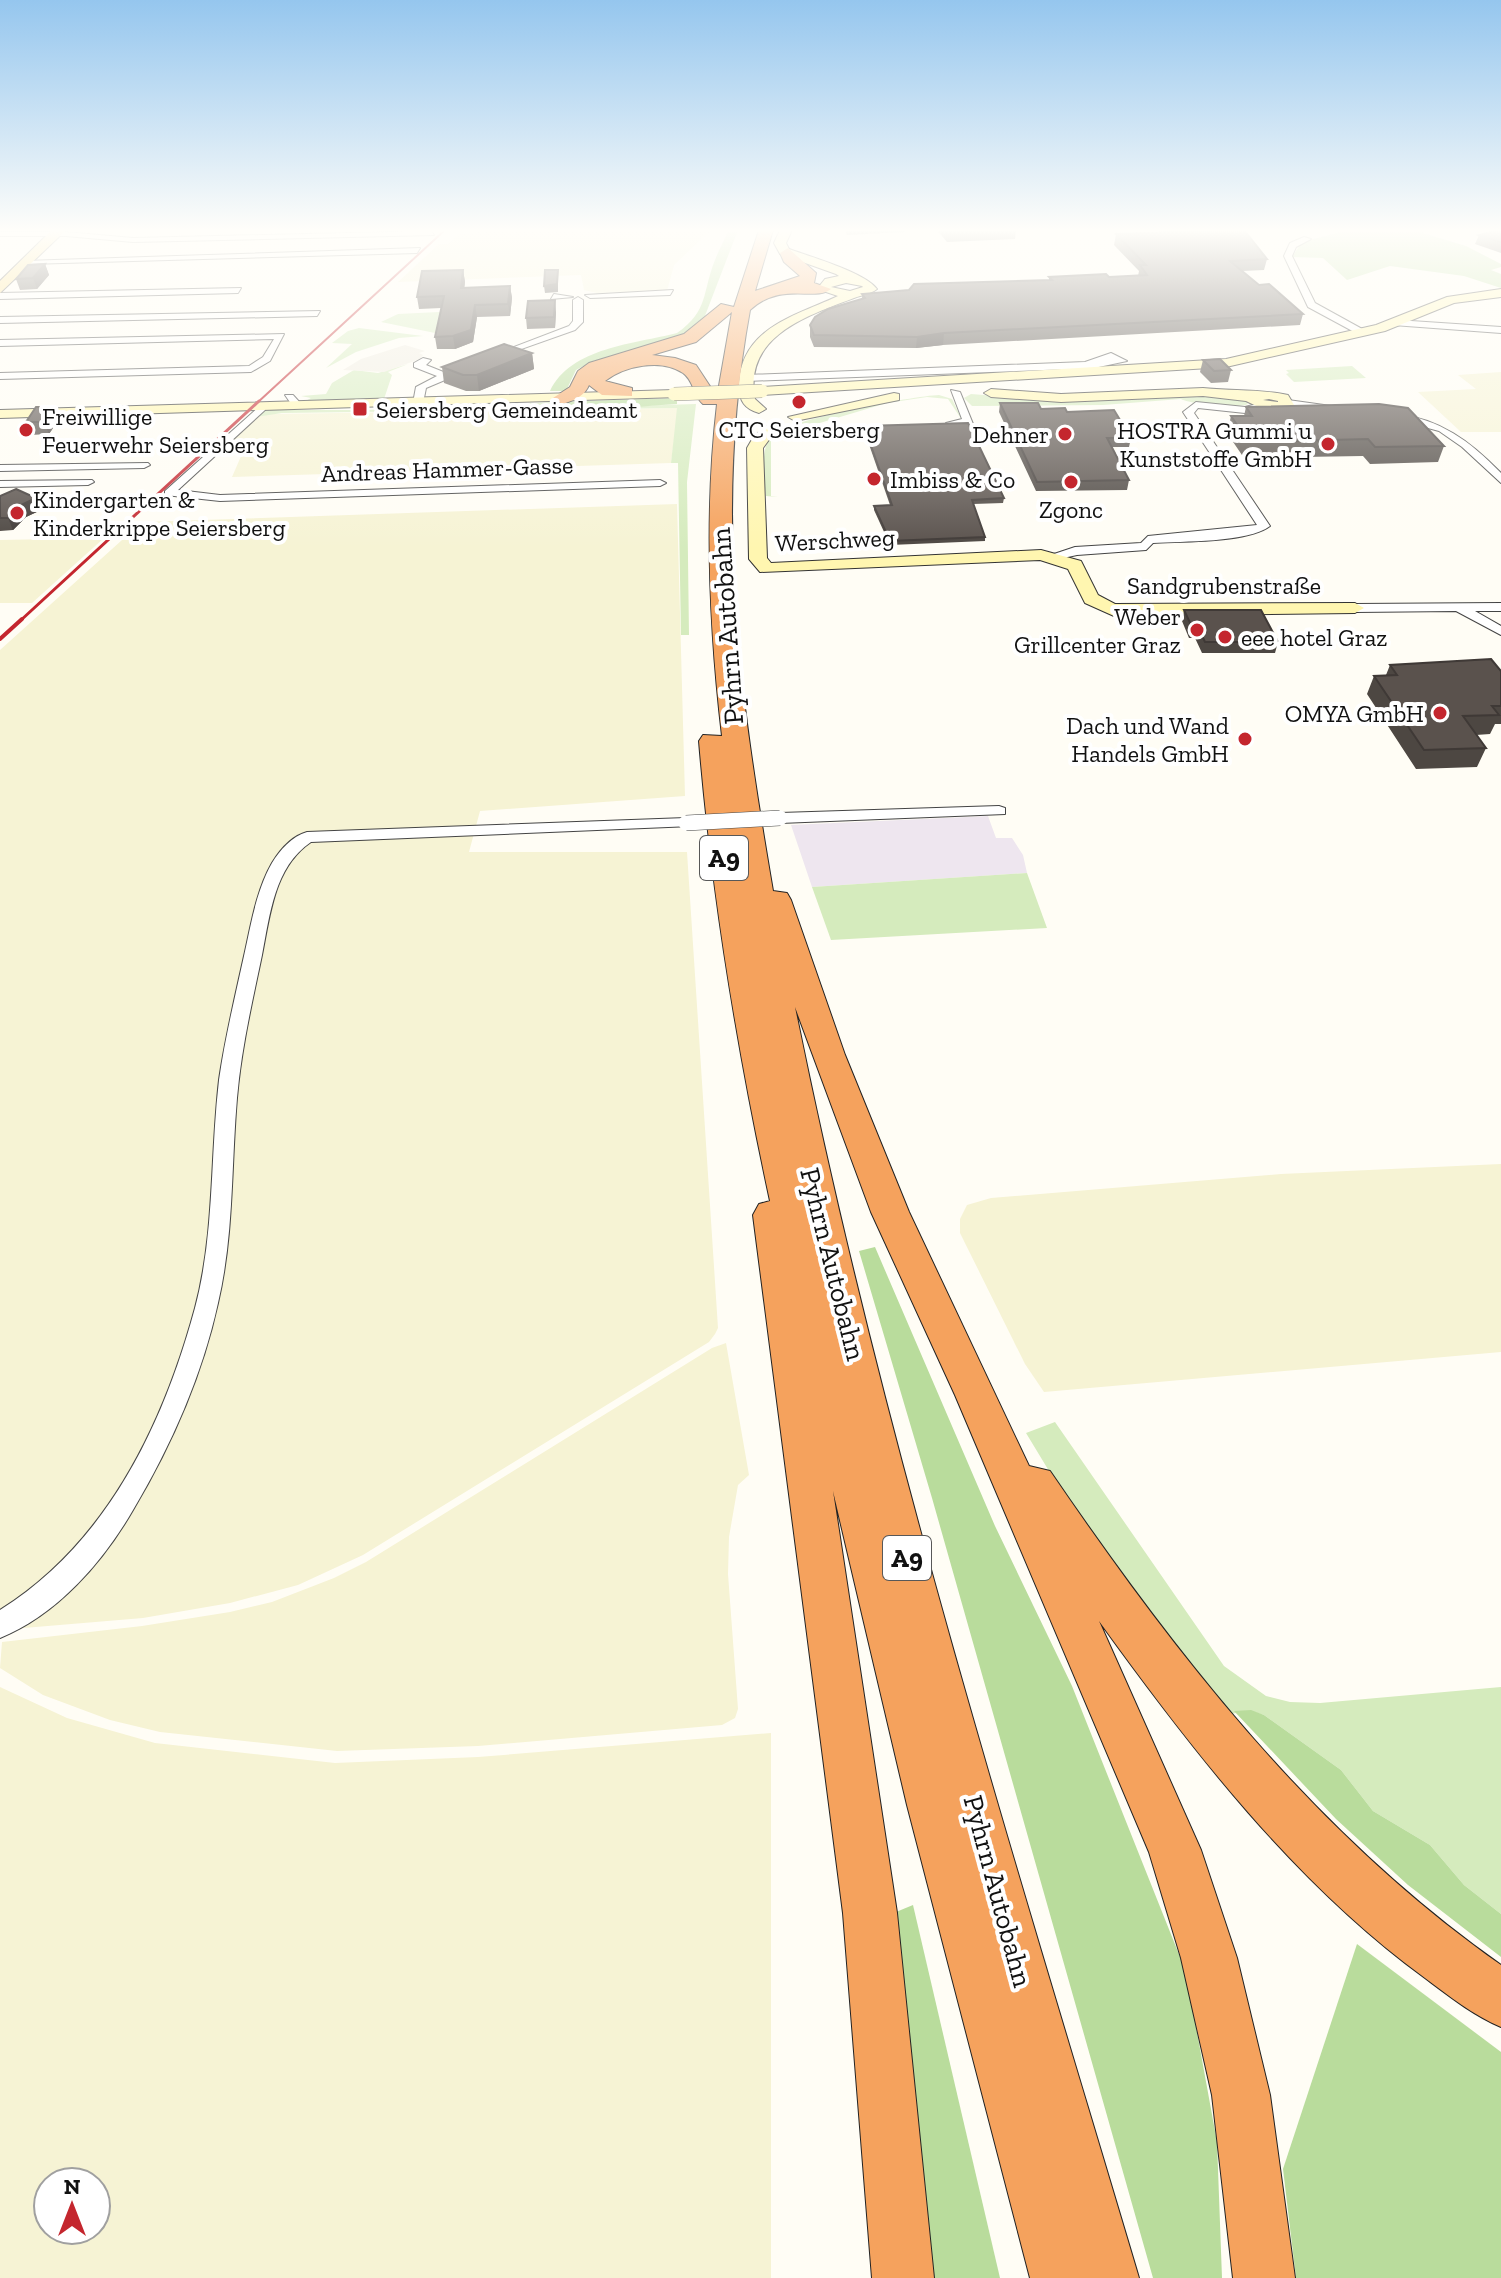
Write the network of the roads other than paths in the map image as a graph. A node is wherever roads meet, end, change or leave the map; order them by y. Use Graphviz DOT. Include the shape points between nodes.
graph roads {
  1 [pos="269,336"];
  2 [pos="281,336"];
  3 [pos="550,336"];
  4 [pos="693,336"];
  5 [pos="727,336"];
  6 [pos="732,336"];
  7 [pos="765,336"];
  8 [pos="1333,336"];
  9 [pos="0,343"];
  10 [pos="426,360"];
  11 [pos="488,360"];
  12 [pos="1243,360"];
  13 [pos="474,366"];
  14 [pos="1075,369"];
  15 [pos="0,376"];
  16 [pos="446,376"];
  17 [pos="747,378"];
  18 [pos="762,388"];
  19 [pos="580,392"];
  20 [pos="625,392"];
  21 [pos="674,392"];
  22 [pos="955,392"];
  23 [pos="710,400"];
  24 [pos="1270,400"];
  25 [pos="418,403"];
  26 [pos="261,408"];
  27 [pos="1343,410"];
  28 [pos="0,414"];
  29 [pos="1389,415"];
  30 [pos="770,420"];
  31 [pos="951,423"];
  32 [pos="144,465"];
  33 [pos="0,468"];
  34 [pos="1501,480"];
  35 [pos="88,482"];
  36 [pos="660,483"];
  37 [pos="0,484"];
  38 [pos="1058,557"];
  39 [pos="1501,607"];
  40 [pos="1355,608"];
  41 [pos="1459,608"];
  42 [pos="1500,631"];
  43 [pos="999,811"];
  44 [pos="764,823"];
  45 [pos="758,1067"];
  46 [pos="976,1395"];
  47 [pos="0,1625"];
  48 [pos="1501,1999"];
  49 [pos="903,2278"];
  50 [pos="1061,2278"];
  51 [pos="1108,2278"];
  52 [pos="1264,2278"];
  1 -- 9 [label="street"];
  2 -- 15 [label="street" via="273,352 251,369"];
  3 -- 11 [label="street"];
  4 -- 19 [label="highway" via="595,367 584,375"];
  5 -- 23 [label="highway, Pyhrn Autobahn / A9"];
  6 -- 44 [label="highway, Pyhrn Autobahn / A9" via="720,500 725,647"];
  7 -- 17 [label="main road"];
  8 -- 12 [label="main road"];
  10 -- 16 [label="street" via="418,365"];
  12 -- 14 [label="main road"];
  12 -- 18 [label="main road"];
  12 -- 24 [label="main road" via="1259,376"];
  13 -- 16 [label="street"];
  14 -- 17 [label="street" via="1122,361 1111,356 1086,365"];
  14 -- 18 [label="main road"];
  16 -- 25 [label="street" via="421,387"];
  17 -- 30 [label="main road" via="748,401"];
  18 -- 21 [label="main road, bridge"];
  19 -- 20 [label="highway"];
  19 -- 21 [label="main road"];
  19 -- 23 [label="highway" via="620,365 673,363 699,374 703,394"];
  19 -- 25 [label="main road"];
  20 -- 21 [label="main road"];
  22 -- 24 [label="main road" via="1061,398 1203,392"];
  22 -- 30 [label="main road" via="902,396 795,417 784,413"];
  22 -- 31 [label="street" via="969,422"];
  23 -- 45 [label="highway, Pyhrn Autobahn / A9" via="702,501 705,662 723,855"];
  24 -- 27 [label="street"];
  24 -- 38 [label="street, Werschweg" via="1245,410 1196,405 1188,412 1264,526"];
  25 -- 26 [label="main road" via="293,402"];
  26 -- 28 [label="main road"];
  26 -- 36 [label="street, Andreas Hammer-Gasse" via="169,493 220,498"];
  29 -- 34 [label="street" via="1423,420 1455,434"];
  30 -- 38 [label="main road, Werschweg" via="755,448 757,550 763,567 1015,554"];
  32 -- 33 [label="street"];
  35 -- 37 [label="street"];
  38 -- 40 [label="main road, Sandgrubenstraße" via="1078,569 1095,604 1114,610"];
  39 -- 41 [label="street"];
  40 -- 41 [label="street"];
  41 -- 42 [label="street"];
  43 -- 44 [label="street"];
  44 -- 46 [label="highway" via="858,1135"];
  44 -- 47 [label="street, bridge" via="307,837 291,847 270,885 238,1026 227,1094 215,1266 180,1385 160,1435 91,1549 54,1587"];
  44 -- 51 [label="highway, Pyhrn Autobahn / A9" via="768,962 801,1129 881,1462"];
  45 -- 49 [label="highway" via="761,1139 870,1913"];
  45 -- 50 [label="highway, Pyhrn Autobahn / A9" via="929,1790"];
  46 -- 48 [label="highway" via="1083,1560 1247,1773 1399,1923"];
  46 -- 52 [label="highway" via="1175,1850 1209,1958 1241,2095"];
}
